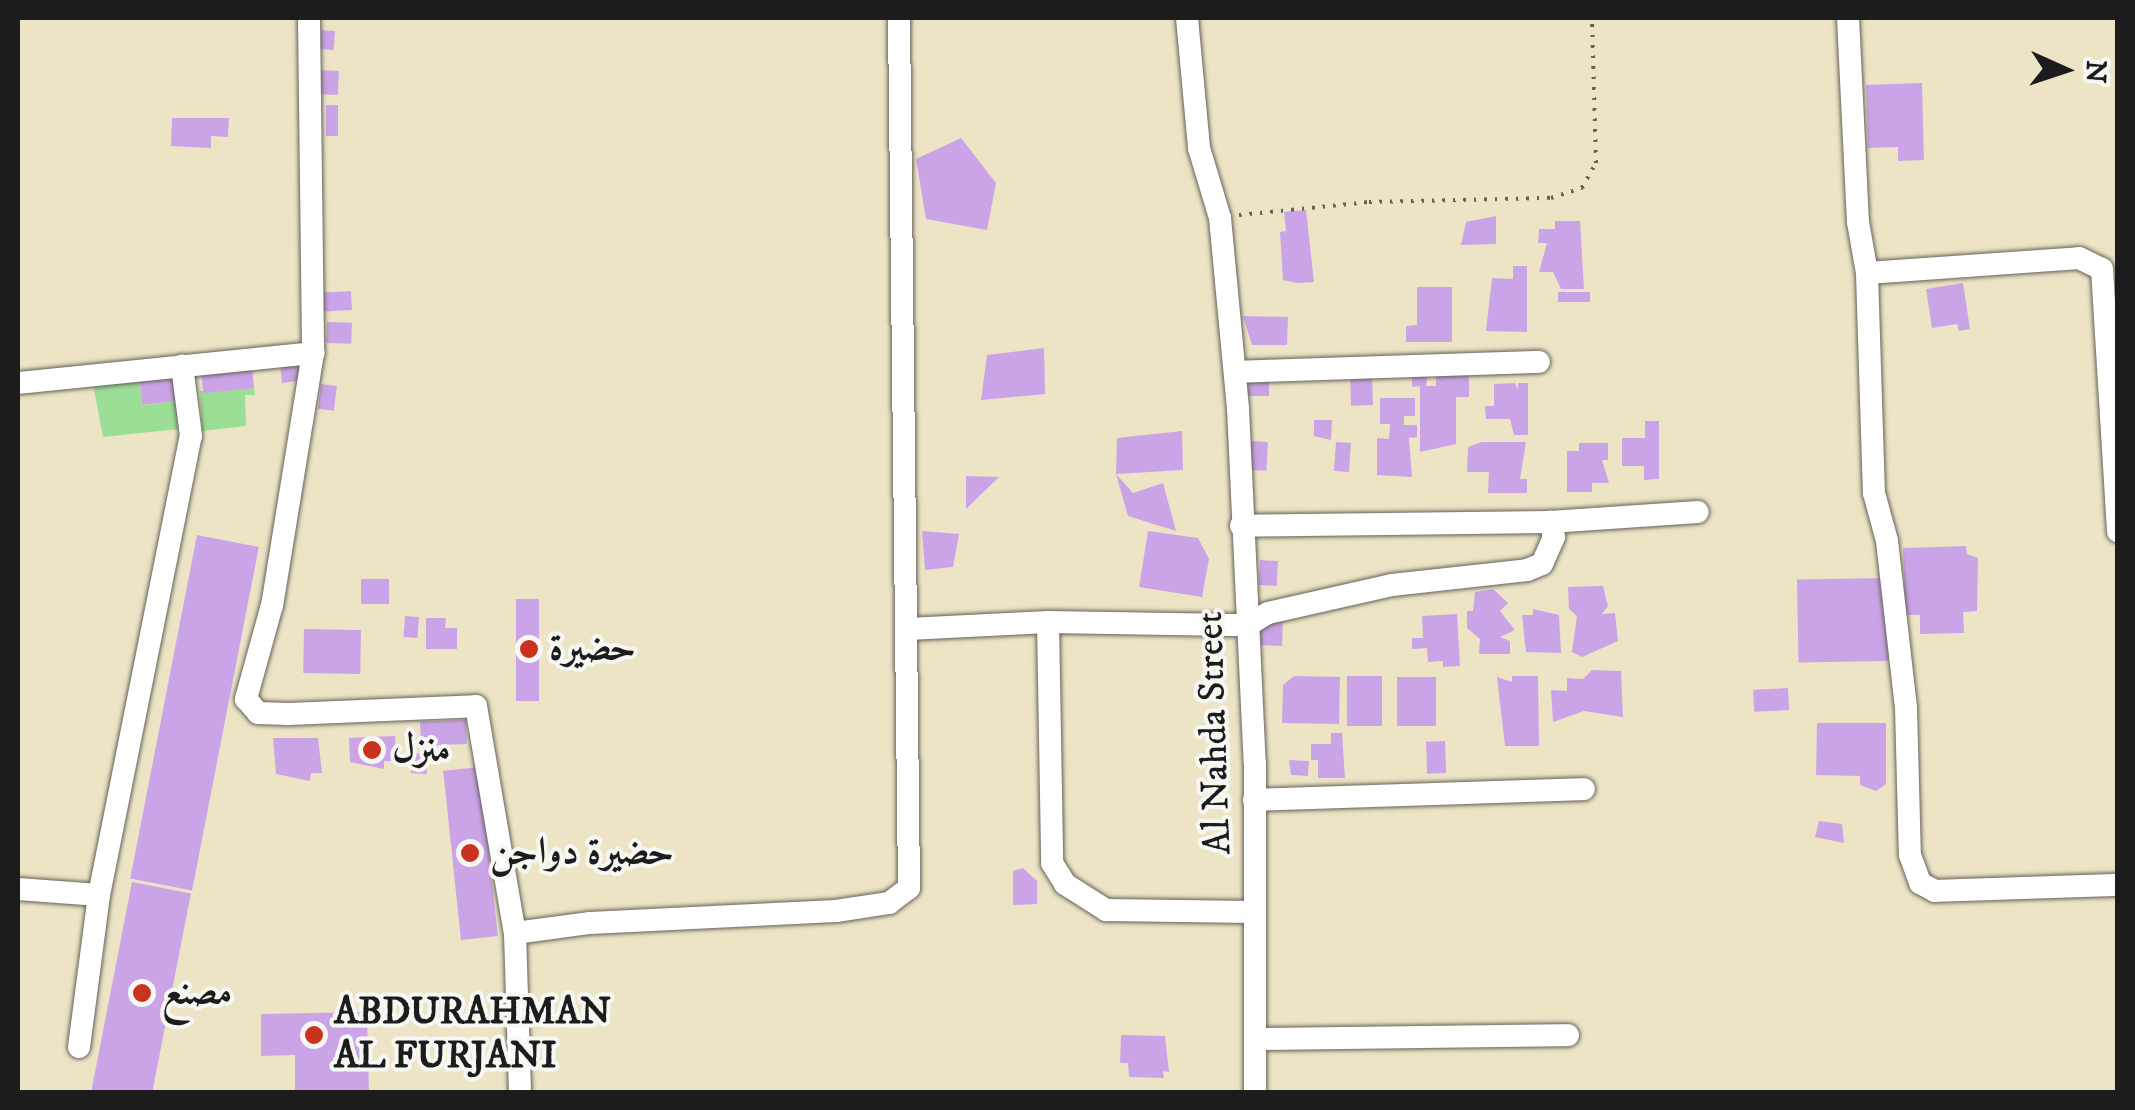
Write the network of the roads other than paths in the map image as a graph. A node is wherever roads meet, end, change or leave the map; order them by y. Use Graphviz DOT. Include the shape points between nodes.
graph roads {
  1 [pos="308,18"];
  2 [pos="899,18"];
  3 [pos="1187,18"];
  4 [pos="1848,18"];
  5 [pos="1867,273"];
  6 [pos="313,353"];
  7 [pos="1539,362"];
  8 [pos="182,366"];
  9 [pos="1236,372"];
  10 [pos="18,382"];
  11 [pos="1698,512"];
  12 [pos="1550,522"];
  13 [pos="1241,526"];
  14 [pos="2118,532"];
  15 [pos="1048,622"];
  16 [pos="1248,625"];
  17 [pos="908,629"];
  18 [pos="1584,789"];
  19 [pos="1254,800"];
  20 [pos="2118,885"];
  21 [pos="18,888"];
  22 [pos="99,895"];
  23 [pos="1253,912"];
  24 [pos="514,933"];
  25 [pos="1568,1035"];
  26 [pos="1256,1039"];
  27 [pos="79,1047"];
  28 [pos="520,1092"];
  29 [pos="1255,1092"];
  1 -- 6 [label="street"];
  2 -- 17 [label="street"];
  3 -- 9 [label="street, Al Nahda Street" via="1199,148 1220,218"];
  4 -- 5 [label="street" via="1858,222"];
  5 -- 14 [label="street" via="2079,258 2102,269"];
  5 -- 20 [label="street" via="1874,492 1887,541 1906,708 1910,854 1920,883 1945,892"];
  6 -- 8 [label="street"];
  6 -- 24 [label="street" via="272,606 246,699 258,713 288,714 476,706"];
  7 -- 9 [label="street"];
  8 -- 10 [label="street"];
  8 -- 22 [label="street" via="191,436"];
  9 -- 13 [label="street, Al Nahda Street"];
  11 -- 12 [label="street"];
  12 -- 13 [label="street"];
  12 -- 16 [label="street" via="1552,552 1527,570 1392,585 1268,613"];
  13 -- 16 [label="street, Al Nahda Street"];
  15 -- 16 [label="street"];
  15 -- 17 [label="street"];
  15 -- 23 [label="street" via="1052,863 1065,884 1106,910"];
  16 -- 19 [label="street, Al Nahda Street"];
  17 -- 24 [label="street" via="912,860 902,896 836,911 590,922"];
  18 -- 19 [label="street"];
  19 -- 23 [label="street, Al Nahda Street"];
  21 -- 22 [label="street"];
  22 -- 27 [label="street"];
  23 -- 26 [label="street, Al Nahda Street"];
  24 -- 28 [label="street"];
  25 -- 26 [label="street"];
  26 -- 29 [label="street, Al Nahda Street"];
}
